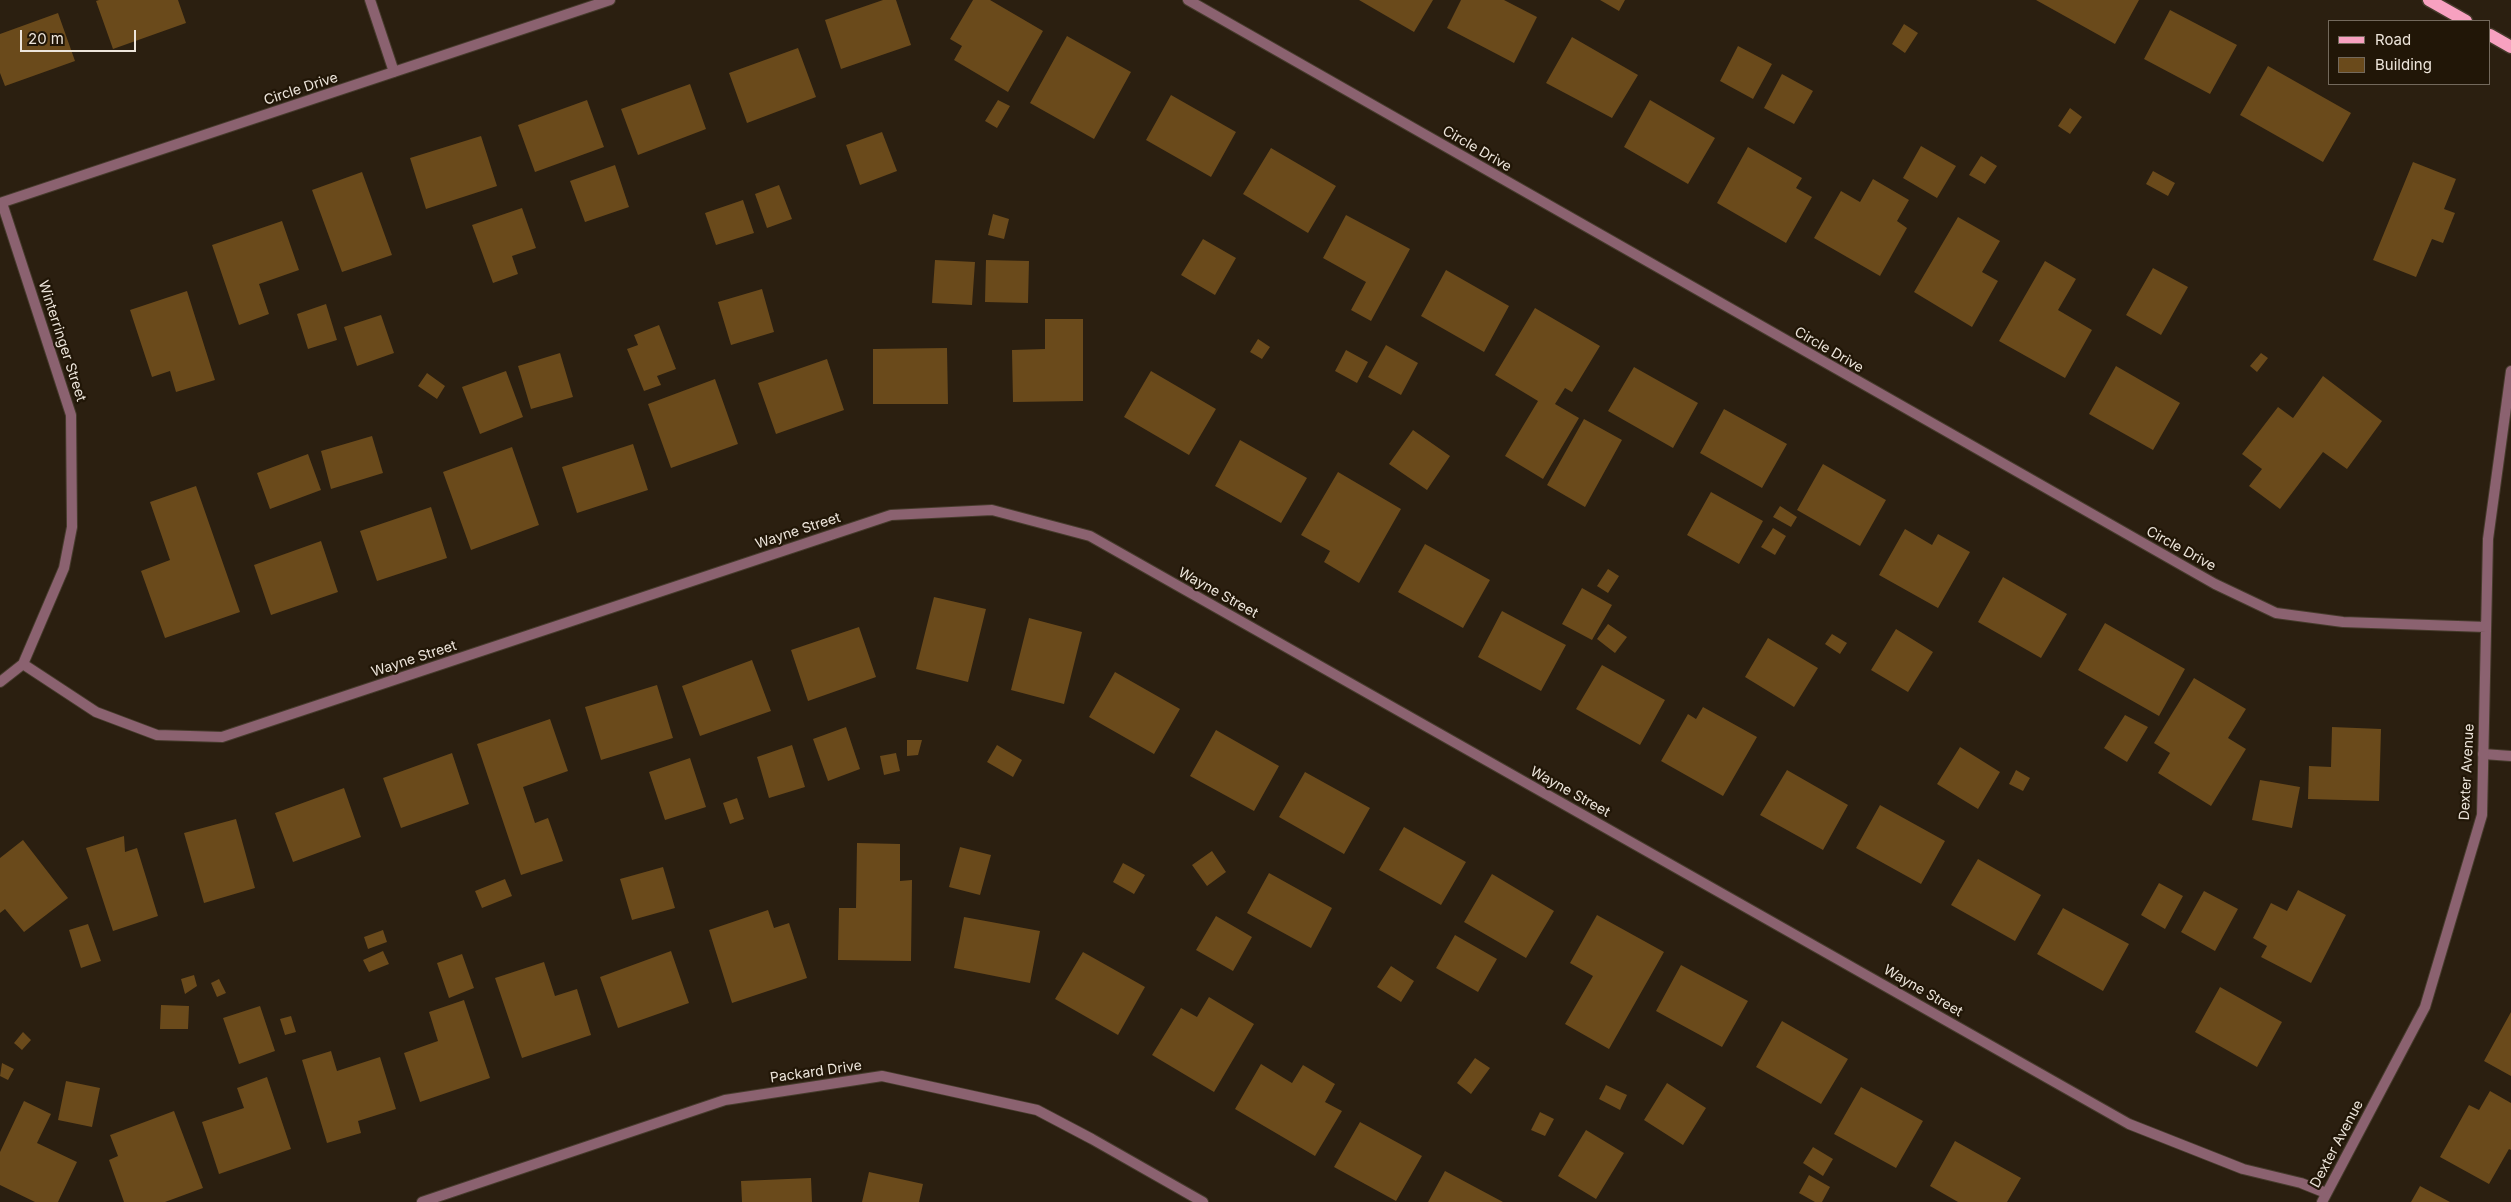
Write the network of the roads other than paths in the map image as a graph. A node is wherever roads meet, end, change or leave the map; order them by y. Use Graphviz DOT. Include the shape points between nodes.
graph roads {
  1 [pos="370,0"];
  2 [pos="610,0"];
  3 [pos="1188,0"];
  4 [pos="2429,0"];
  5 [pos="2464,20"];
  6 [pos="2491,35"];
  7 [pos="2511,46"];
  8 [pos="394,72"];
  9 [pos="1,203"];
  10 [pos="2511,371"];
  11 [pos="2486,627"];
  12 [pos="23,664"];
  13 [pos="0,682"];
  14 [pos="2483,754"];
  15 [pos="2511,756"];
  16 [pos="2324,1198"];
  17 [pos="422,1202"];
  18 [pos="1203,1202"];
  1 -- 8 [label="street"];
  2 -- 8 [label="street, Circle Drive"];
  3 -- 11 [label="street, Circle Drive" via="2216,584 2276,614 2343,622"];
  4 -- 5 [label="main road"];
  6 -- 7 [label="main road"];
  8 -- 9 [label="street, Circle Drive"];
  9 -- 12 [label="street, Winterringer Street" via="71,415 72,527 64,568"];
  10 -- 11 [label="street, Dexter Avenue" via="2488,539"];
  11 -- 14 [label="street, Dexter Avenue"];
  12 -- 13 [label="street, Winterringer Street"];
  12 -- 16 [label="street, Wayne Street" via="96,712 157,735 222,737 891,515 992,510 1090,536 2129,1124 2242,1169 2301,1183"];
  14 -- 15 [label="street"];
  14 -- 16 [label="street, Dexter Avenue" via="2482,815 2425,1007"];
  17 -- 18 [label="street, Packard Drive" via="725,1100 882,1076 1037,1110"];
}
